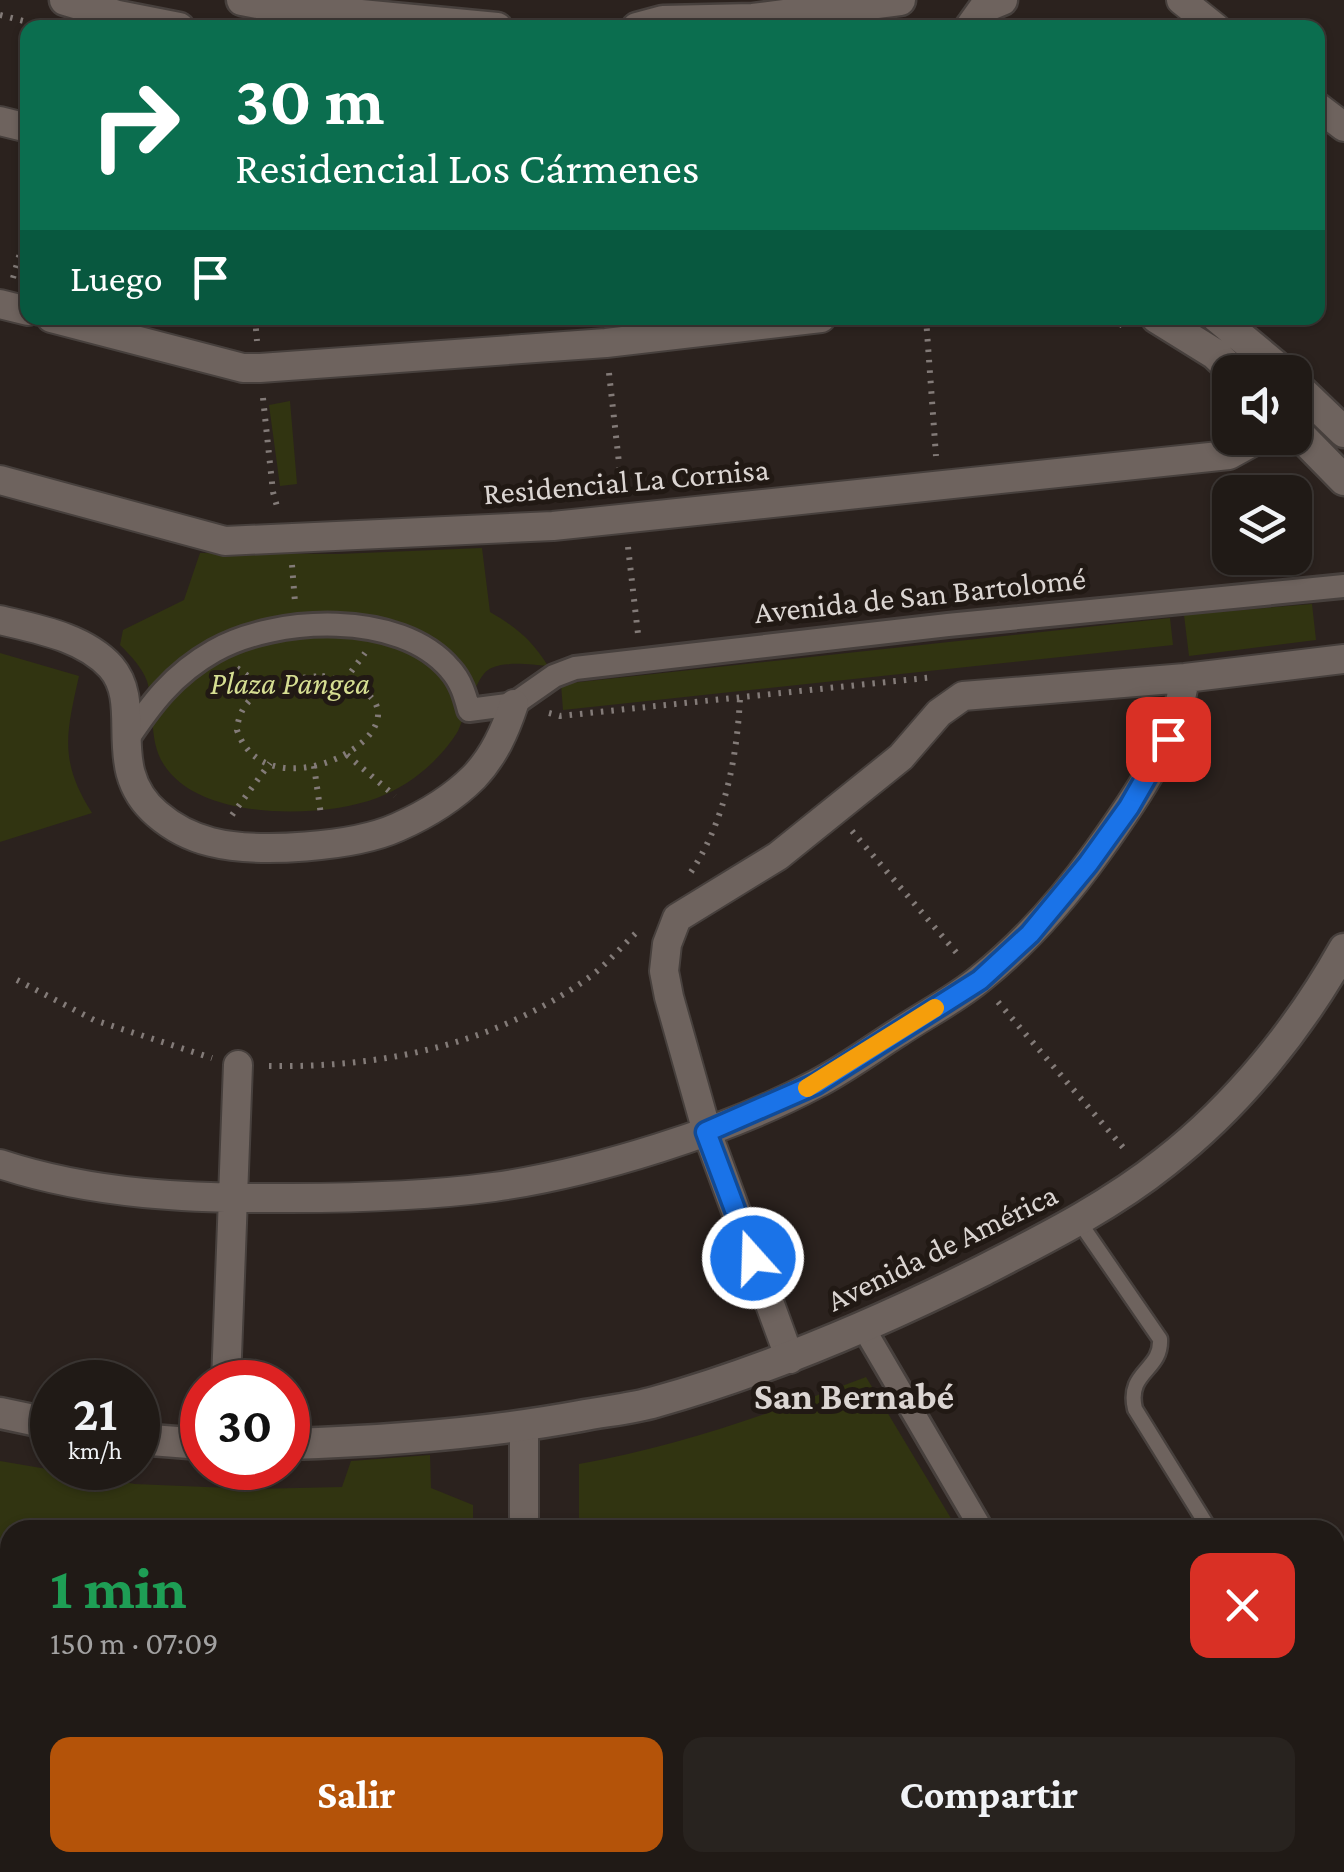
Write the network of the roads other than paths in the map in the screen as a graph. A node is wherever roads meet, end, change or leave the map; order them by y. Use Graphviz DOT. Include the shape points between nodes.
graph roads {
  1 [pos="65,0"];
  2 [pos="242,0"];
  3 [pos="900,0"];
  4 [pos="1002,0"];
  5 [pos="1180,0"];
  6 [pos="138,20"];
  7 [pos="414,20"];
  8 [pos="724,20"];
  9 [pos="976,20"];
  10 [pos="1206,20"];
  11 [pos="79,325"];
  12 [pos="761,325"];
  13 [pos="1169,325"];
  14 [pos="1226,325"];
  15 [pos="1216,355"];
  16 [pos="1262,355"];
  17 [pos="1312,401"];
  18 [pos="1344,432"];
  19 [pos="1312,447"];
  20 [pos="1229,455"];
  21 [pos="0,480"];
  22 [pos="1344,480"];
  23 [pos="1344,586"];
  24 [pos="0,620"];
  25 [pos="1344,660"];
  26 [pos="1186,678"];
  27 [pos="514,704"];
  28 [pos="125,743"];
  29 [pos="1344,949"];
  30 [pos="238,1065"];
  31 [pos="706,1132"];
  32 [pos="0,1164"];
  33 [pos="235,1199"];
  34 [pos="1078,1220"];
  35 [pos="863,1326"];
  36 [pos="790,1358"];
  37 [pos="227,1360"];
  38 [pos="0,1413"];
  39 [pos="30,1419"];
  40 [pos="524,1426"];
  41 [pos="310,1443"];
  42 [pos="524,1520"];
  43 [pos="976,1520"];
  44 [pos="1204,1520"];
  1 -- 6 [label="street"];
  2 -- 7 [label="street"];
  3 -- 8 [label="street"];
  4 -- 9 [label="street"];
  5 -- 10 [label="street"];
  11 -- 12 [label="street" via="260,368"];
  13 -- 15 [label="street"];
  14 -- 16 [label="street"];
  17 -- 18 [label="street"];
  19 -- 22 [label="street"];
  20 -- 21 [label="street, Residencial La Cornisa" via="553,526 225,541"];
  23 -- 27 [label="street, Avenida de San Bartolomé" via="575,668"];
  24 -- 28 [label="street" via="50,632 108,664 124,692"];
  25 -- 26 [label="street"];
  26 -- 31 [label="street" via="1168,739 1129,807 1030,934 980,980 816,1084"];
  26 -- 31 [label="street" via="963,696 778,856 677,918 664,970"];
  27 -- 28 [label="street" via="469,710 451,669 408,640 365,626 298,626 242,638 190,667 154,698"];
  27 -- 28 [label="street" via="502,740 474,776 396,828 342,843 240,846 184,832 140,795"];
  29 -- 34 [label="street, Avenida de América" via="1270,1060 1158,1168"];
  30 -- 33 [label="street"];
  31 -- 33 [label="street" via="495,1187"];
  31 -- 36 [label="street"];
  32 -- 33 [label="street" via="34,1176 162,1196"];
  33 -- 37 [label="street"];
  34 -- 35 [label="street, Avenida de América"];
  34 -- 44 [label="lane" via="1160,1338 1160,1354 1136,1380 1133,1400"];
  35 -- 36 [label="street, Avenida de América"];
  35 -- 43 [label="street"];
  36 -- 40 [label="street, Avenida de América" via="652,1403"];
  38 -- 39 [label="street"];
  40 -- 41 [label="street, Avenida de América"];
  40 -- 42 [label="street"];
}
